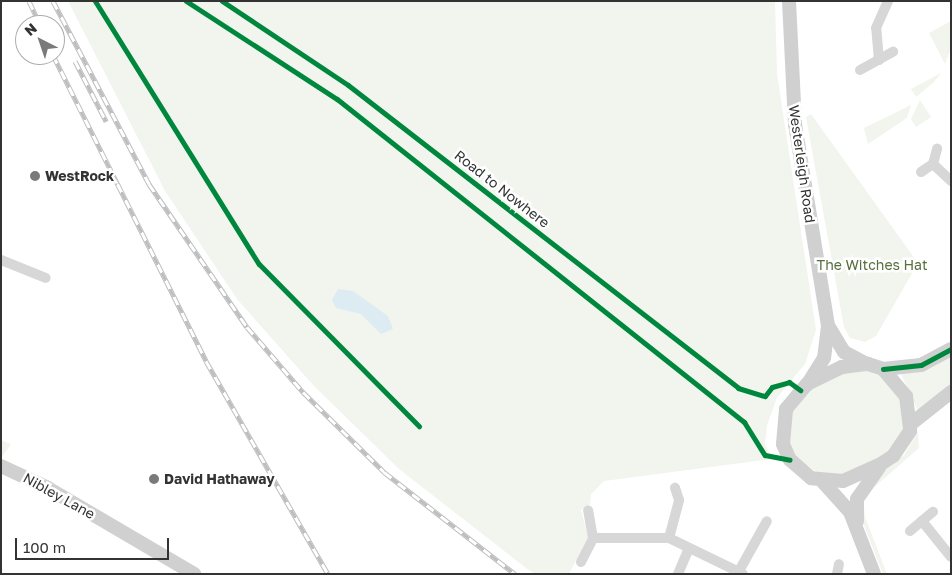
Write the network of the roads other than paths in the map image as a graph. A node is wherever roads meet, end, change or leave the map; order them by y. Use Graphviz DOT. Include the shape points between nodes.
graph roads {
  1 [pos="789,1"];
  2 [pos="888,1"];
  3 [pos="893,52"];
  4 [pos="878,60"];
  5 [pos="860,70"];
  6 [pos="937,149"];
  7 [pos="933,164"];
  8 [pos="921,172"];
  9 [pos="951,181"];
  10 [pos="1,260"];
  11 [pos="46,278"];
  12 [pos="828,326"];
  13 [pos="951,349"];
  14 [pos="868,364"];
  15 [pos="884,369"];
  16 [pos="808,384"];
  17 [pos="951,392"];
  18 [pos="912,424"];
  19 [pos="887,460"];
  20 [pos="1,466"];
  21 [pos="823,482"];
  22 [pos="675,488"];
  23 [pos="588,510"];
  24 [pos="933,512"];
  25 [pos="767,521"];
  26 [pos="922,521"];
  27 [pos="858,529"];
  28 [pos="910,531"];
  29 [pos="593,538"];
  30 [pos="669,538"];
  31 [pos="689,548"];
  32 [pos="951,557"];
  33 [pos="581,562"];
  34 [pos="741,572"];
  35 [pos="194,574"];
  36 [pos="678,574"];
  37 [pos="874,574"];
  1 -- 12 [label="street, Westerleigh Road" via="796,124"];
  2 -- 4 [label="street" via="876,28"];
  3 -- 4 [label="street"];
  4 -- 5 [label="street"];
  6 -- 7 [label="street"];
  7 -- 8 [label="street"];
  7 -- 9 [label="street"];
  10 -- 11 [label="street"];
  12 -- 14 [label="street, Westerleigh Road" via="844,352"];
  12 -- 16 [label="street, Westerleigh Road" via="824,358"];
  13 -- 15 [label="street" via="921,365"];
  14 -- 15 [label="street"];
  14 -- 16 [label="street" via="842,368"];
  15 -- 18 [label="street" via="906,396"];
  16 -- 21 [label="street" via="786,409 783,444 800,470"];
  17 -- 18 [label="street"];
  18 -- 19 [label="street" via="902,445"];
  19 -- 21 [label="street" via="843,481"];
  19 -- 27 [label="street" via="860,493"];
  20 -- 35 [label="street, Nibley Lane" via="46,487"];
  21 -- 27 [label="street" via="841,498"];
  22 -- 30 [label="street" via="679,500"];
  23 -- 29 [label="street"];
  24 -- 26 [label="street"];
  25 -- 34 [label="street"];
  26 -- 28 [label="street"];
  26 -- 32 [label="street"];
  27 -- 37 [label="street"];
  29 -- 30 [label="street"];
  29 -- 33 [label="street"];
  30 -- 31 [label="street"];
  31 -- 34 [label="street"];
  31 -- 36 [label="street"];
}
